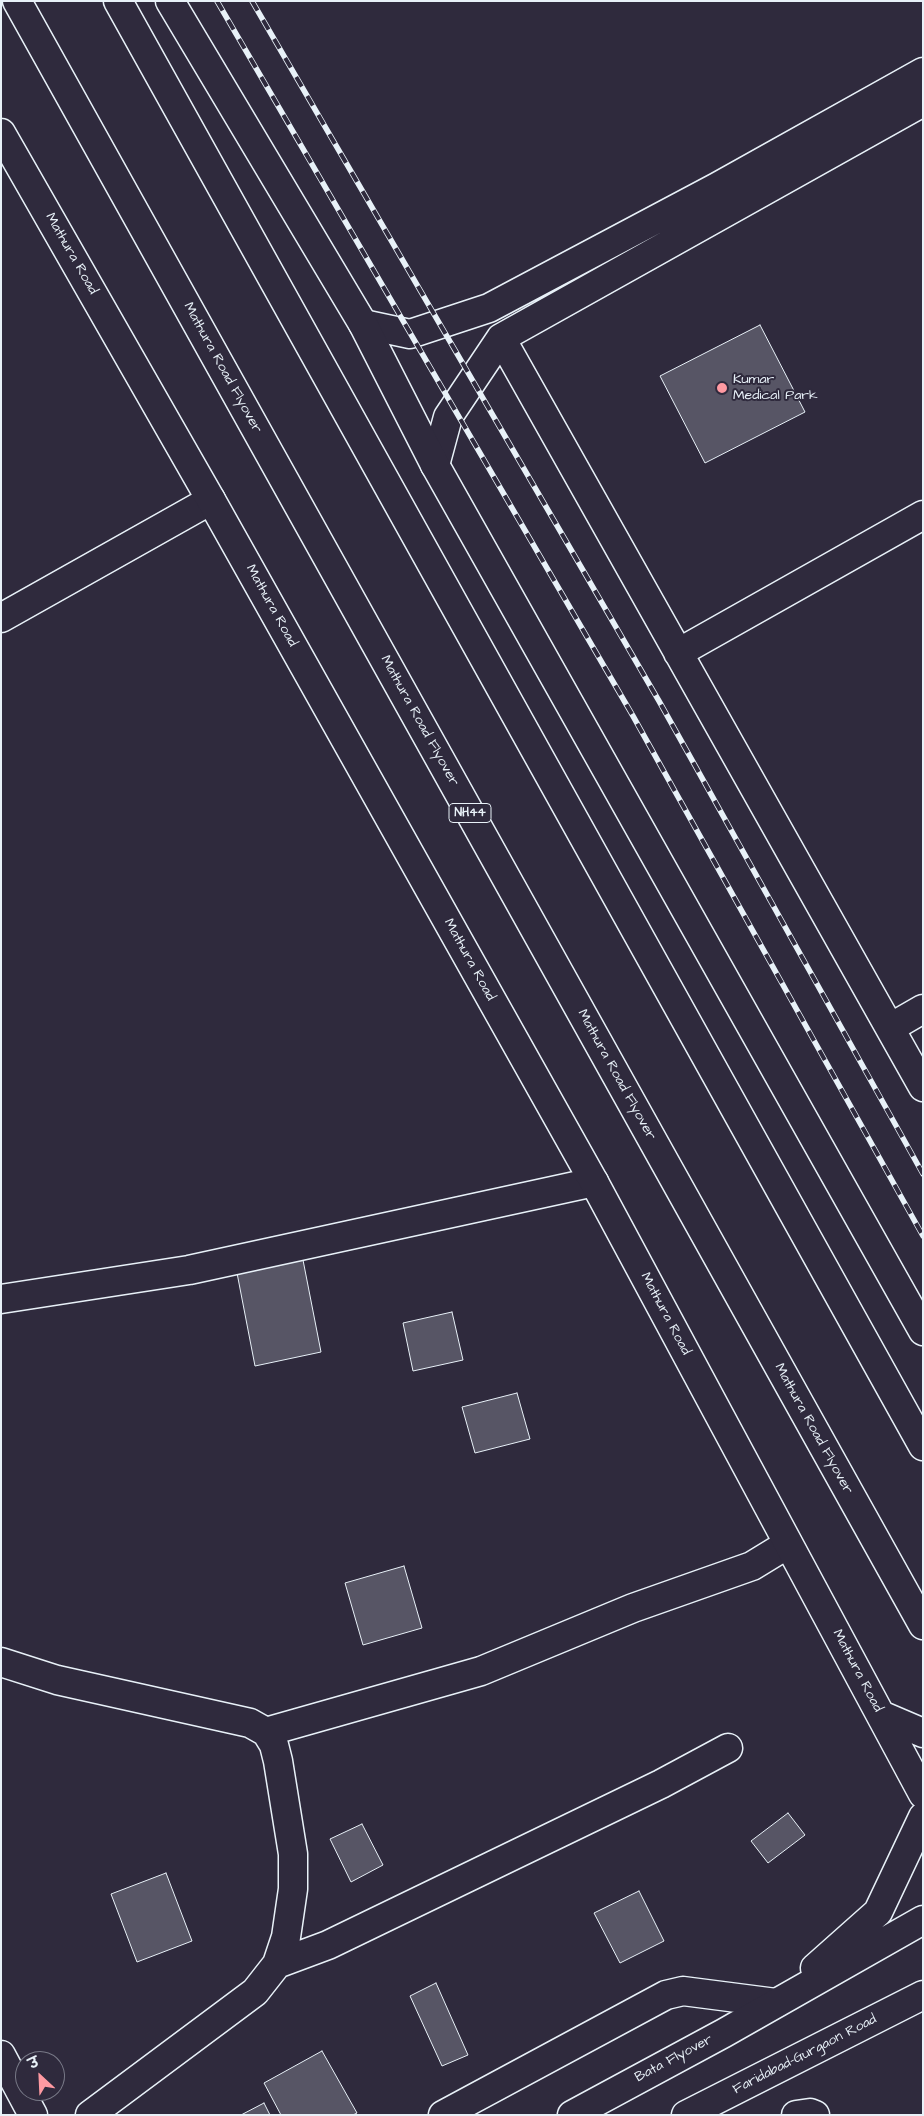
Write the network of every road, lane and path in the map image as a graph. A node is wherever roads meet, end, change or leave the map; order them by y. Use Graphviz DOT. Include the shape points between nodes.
graph roads {
  1 [pos="17,1"];
  2 [pos="118,1"];
  3 [pos="170,1"];
  4 [pos="923,72"];
  5 [pos="923,102"];
  6 [pos="1,133"];
  7 [pos="363,324"];
  8 [pos="501,338"];
  9 [pos="435,465"];
  10 [pos="211,500"];
  11 [pos="923,516"];
  12 [pos="3,614"];
  13 [pos="678,653"];
  14 [pos="923,1009"];
  15 [pos="890,1028"];
  16 [pos="923,1087"];
  17 [pos="594,1182"];
  18 [pos="1,1299"];
  19 [pos="923,1330"];
  20 [pos="923,1446"];
  21 [pos="788,1544"];
  22 [pos="923,1625"];
  23 [pos="1,1662"];
  24 [pos="881,1715"];
  25 [pos="266,1732"];
  26 [pos="923,1733"];
  27 [pos="728,1748"];
  28 [pos="923,1794"];
  29 [pos="923,1817"];
  30 [pos="923,1920"];
  31 [pos="277,1964"];
  32 [pos="916,2002"];
  33 [pos="776,2003"];
  34 [pos="1,2055"];
  35 [pos="33,2115"];
  36 [pos="90,2115"];
  37 [pos="443,2115"];
  38 [pos="572,2115"];
  39 [pos="686,2115"];
  40 [pos="796,2115"];
  41 [pos="815,2115"];
  1 -- 22 [label="main road, Mathura Road Flyover / NH44"];
  2 -- 20 [label="main road"];
  3 -- 7 [label="main road"];
  4 -- 7 [label="main road" via="717,187 489,308 410,334"];
  5 -- 8 [label="main road"];
  6 -- 10 [label="main road, Mathura Road"];
  7 -- 9 [label="main road"];
  8 -- 9 [label="main road" via="448,417"];
  8 -- 13 [label="main road"];
  9 -- 19 [label="main road"];
  10 -- 12 [label="main road"];
  10 -- 17 [label="main road, Mathura Road"];
  11 -- 13 [label="main road"];
  13 -- 15 [label="main road"];
  14 -- 15 [label="main road"];
  15 -- 16 [label="main road"];
  17 -- 18 [label="main road" via="189,1270"];
  17 -- 21 [label="main road, Mathura Road"];
  21 -- 24 [label="main road, Mathura Road"];
  21 -- 25 [label="main road" via="752,1566 633,1608 481,1671"];
  23 -- 25 [label="main road" via="57,1680 250,1723"];
  24 -- 26 [label="main road"];
  24 -- 28 [label="main road, Mathura Road"];
  25 -- 31 [label="main road" via="278,1761 293,1854 293,1889 286,1937"];
  27 -- 31 [label="main road" via="661,1784 328,1945"];
  29 -- 33 [label="main road" via="878,1912"];
  30 -- 33 [label="main road"];
  31 -- 36 [label="main road" via="255,1992"];
  32 -- 39 [label="main road, Faridabad-Gurgaon Road"];
  33 -- 37 [label="main road" via="683,1991 666,1995"];
  33 -- 38 [label="main road, Bata Flyover"];
  34 -- 35 [label="main road"];
  40 -- 41 [label="main road"];
}
